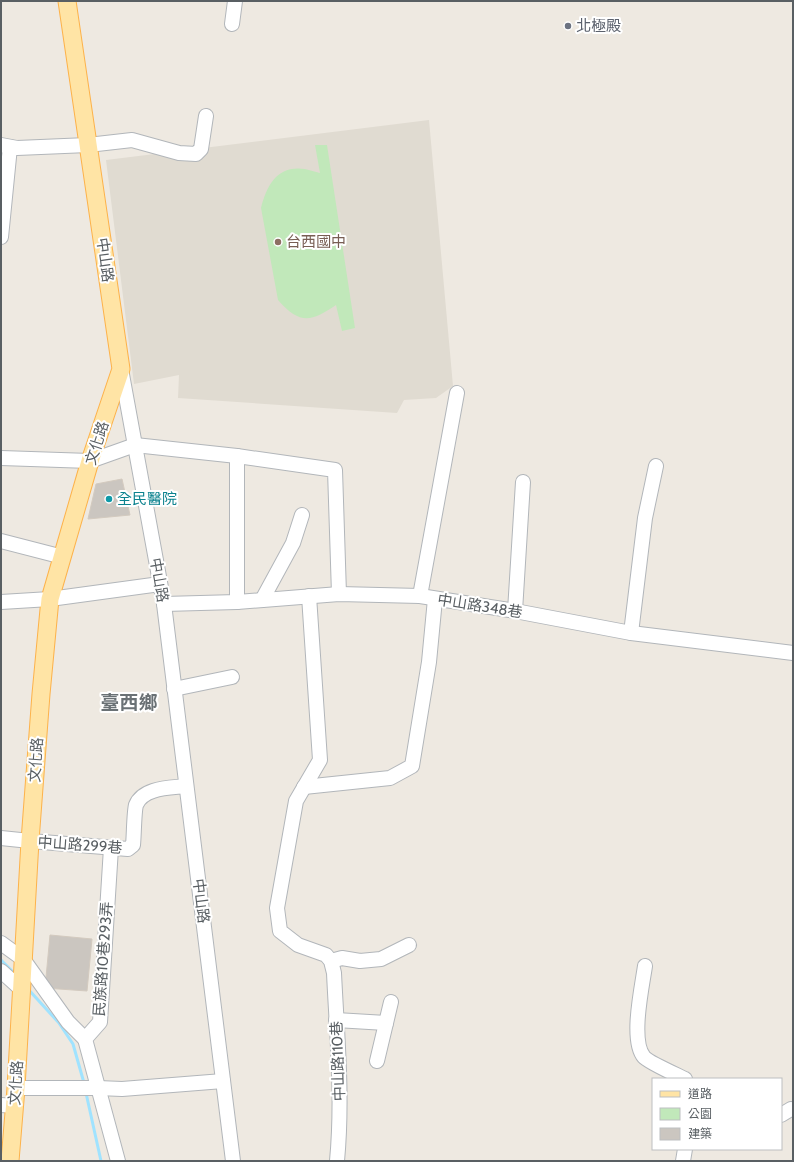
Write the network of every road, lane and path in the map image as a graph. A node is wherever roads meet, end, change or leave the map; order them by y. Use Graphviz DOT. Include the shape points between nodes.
graph roads {
  1 [pos="67,1"];
  2 [pos="235,1"];
  3 [pos="232,24"];
  4 [pos="206,116"];
  5 [pos="88,145"];
  6 [pos="5,146"];
  7 [pos="1,236"];
  8 [pos="121,369"];
  9 [pos="457,393"];
  10 [pos="135,445"];
  11 [pos="237,456"];
  12 [pos="1,458"];
  13 [pos="90,461"];
  14 [pos="656,466"];
  15 [pos="523,482"];
  16 [pos="302,516"];
  17 [pos="1,541"];
  18 [pos="63,557"];
  19 [pos="160,584"];
  20 [pos="338,594"];
  21 [pos="309,596"];
  22 [pos="420,596"];
  23 [pos="50,599"];
  24 [pos="435,599"];
  25 [pos="262,600"];
  26 [pos="1,602"];
  27 [pos="237,602"];
  28 [pos="164,604"];
  29 [pos="515,610"];
  30 [pos="631,633"];
  31 [pos="793,653"];
  32 [pos="232,676"];
  33 [pos="174,689"];
  34 [pos="186,786"];
  35 [pos="304,786"];
  36 [pos="1,838"];
  37 [pos="30,841"];
  38 [pos="111,848"];
  39 [pos="1,943"];
  40 [pos="409,945"];
  41 [pos="23,959"];
  42 [pos="331,961"];
  43 [pos="645,966"];
  44 [pos="1,971"];
  45 [pos="21,984"];
  46 [pos="391,1002"];
  47 [pos="336,1020"];
  48 [pos="386,1023"];
  49 [pos="85,1038"];
  50 [pos="377,1061"];
  51 [pos="683,1078"];
  52 [pos="223,1081"];
  53 [pos="16,1088"];
  54 [pos="98,1088"];
  55 [pos="8,1106"];
  56 [pos="685,1150"];
  57 [pos="10,1161"];
  58 [pos="118,1161"];
  59 [pos="233,1161"];
  60 [pos="337,1161"];
  61 [pos="683,1161"];
  1 -- 5 [label="main road, 中山路"];
  2 -- 3 [label="street"];
  4 -- 5 [label="street" via="201,149 196,154 178,153 132,140"];
  5 -- 6 [label="street" via="17,148"];
  5 -- 8 [label="main road, 中山路"];
  6 -- 7 [label="street"];
  8 -- 10 [label="street, 中山路"];
  8 -- 13 [label="main road, 文化路"];
  9 -- 22 [label="street"];
  10 -- 11 [label="street"];
  10 -- 13 [label="street"];
  10 -- 19 [label="street, 中山路"];
  11 -- 20 [label="street" via="335,470"];
  11 -- 27 [label="street"];
  12 -- 13 [label="street"];
  13 -- 18 [label="main road, 文化路"];
  14 -- 30 [label="street" via="645,518"];
  15 -- 29 [label="street"];
  16 -- 25 [label="street" via="293,543"];
  17 -- 18 [label="street"];
  18 -- 23 [label="main road, 文化路"];
  19 -- 23 [label="street"];
  19 -- 28 [label="street, 中山路"];
  20 -- 21 [label="street, 中山路348巷"];
  20 -- 22 [label="street, 中山路348巷"];
  21 -- 25 [label="street, 中山路348巷"];
  21 -- 35 [label="street" via="320,760"];
  22 -- 24 [label="street, 中山路348巷"];
  23 -- 26 [label="street"];
  23 -- 37 [label="main road, 文化路"];
  24 -- 29 [label="street, 中山路348巷"];
  24 -- 35 [label="street" via="430,662 412,766 390,778"];
  25 -- 27 [label="street, 中山路348巷"];
  27 -- 28 [label="street, 中山路348巷"];
  28 -- 33 [label="street, 中山路"];
  29 -- 30 [label="street, 中山路348巷"];
  30 -- 31 [label="street, 中山路348巷"];
  32 -- 33 [label="street"];
  33 -- 34 [label="street, 中山路"];
  34 -- 38 [label="street, 中山路299巷" via="144,795 136,805 133,845 128,849"];
  34 -- 52 [label="street, 中山路"];
  35 -- 42 [label="street" via="296,802 277,920 280,930 298,945 326,955"];
  36 -- 37 [label="street, 中山路299巷"];
  37 -- 38 [label="street, 中山路299巷"];
  37 -- 41 [label="main road, 文化路"];
  38 -- 49 [label="street, 民族路10巷293弄" via="100,1022"];
  39 -- 41 [label="street"];
  40 -- 42 [label="street" via="381,959 360,961 342,958"];
  41 -- 45 [label="main road, 文化路"];
  41 -- 49 [label="street" via="68,1022"];
  42 -- 47 [label="street, 中山路110巷"];
  43 -- 51 [label="street" via="636,1029 640,1050 644,1058"];
  44 -- 45 [label="street"];
  45 -- 53 [label="main road, 文化路"];
  46 -- 48 [label="street"];
  47 -- 48 [label="street"];
  47 -- 60 [label="street, 中山路110巷" via="340,1084"];
  48 -- 50 [label="street"];
  49 -- 54 [label="street"];
  52 -- 54 [label="street" via="122,1089"];
  52 -- 59 [label="street, 中山路"];
  53 -- 54 [label="street"];
  53 -- 55 [label="main road, 文化路"];
  54 -- 58 [label="street"];
  55 -- 57 [label="main road, 文化路"];
  56 -- 61 [label="street"];
}
